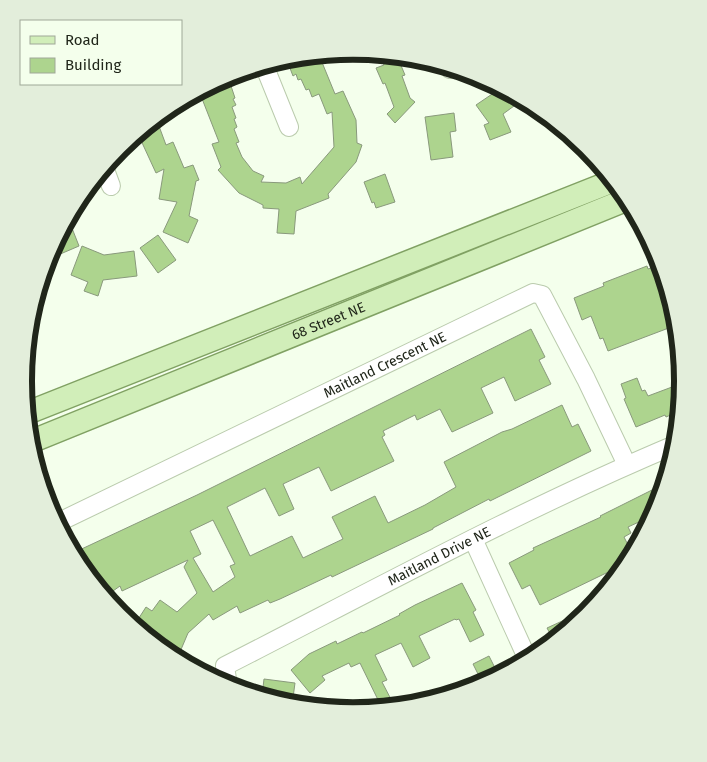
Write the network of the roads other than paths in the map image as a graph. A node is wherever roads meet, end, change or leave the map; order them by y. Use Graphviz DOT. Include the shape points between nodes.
graph roads {
  1 [pos="267,72"];
  2 [pos="289,127"];
  3 [pos="107,175"];
  4 [pos="606,183"];
  5 [pos="111,186"];
  6 [pos="620,202"];
  7 [pos="34,410"];
  8 [pos="38,439"];
  9 [pos="667,448"];
  10 [pos="627,465"];
  11 [pos="64,519"];
  12 [pos="473,539"];
  13 [pos="525,653"];
  14 [pos="226,676"];
  1 -- 2 [label="street"];
  3 -- 5 [label="street"];
  4 -- 7 [label="main road, 68 Street NE"];
  6 -- 8 [label="main road, 68 Street NE"];
  9 -- 10 [label="street, Maitland Drive NE"];
  10 -- 11 [label="street, Maitland Crescent NE" via="542,296 533,293"];
  10 -- 12 [label="street, Maitland Drive NE"];
  12 -- 13 [label="street"];
  12 -- 14 [label="street, Maitland Drive NE" via="225,666"];
}
